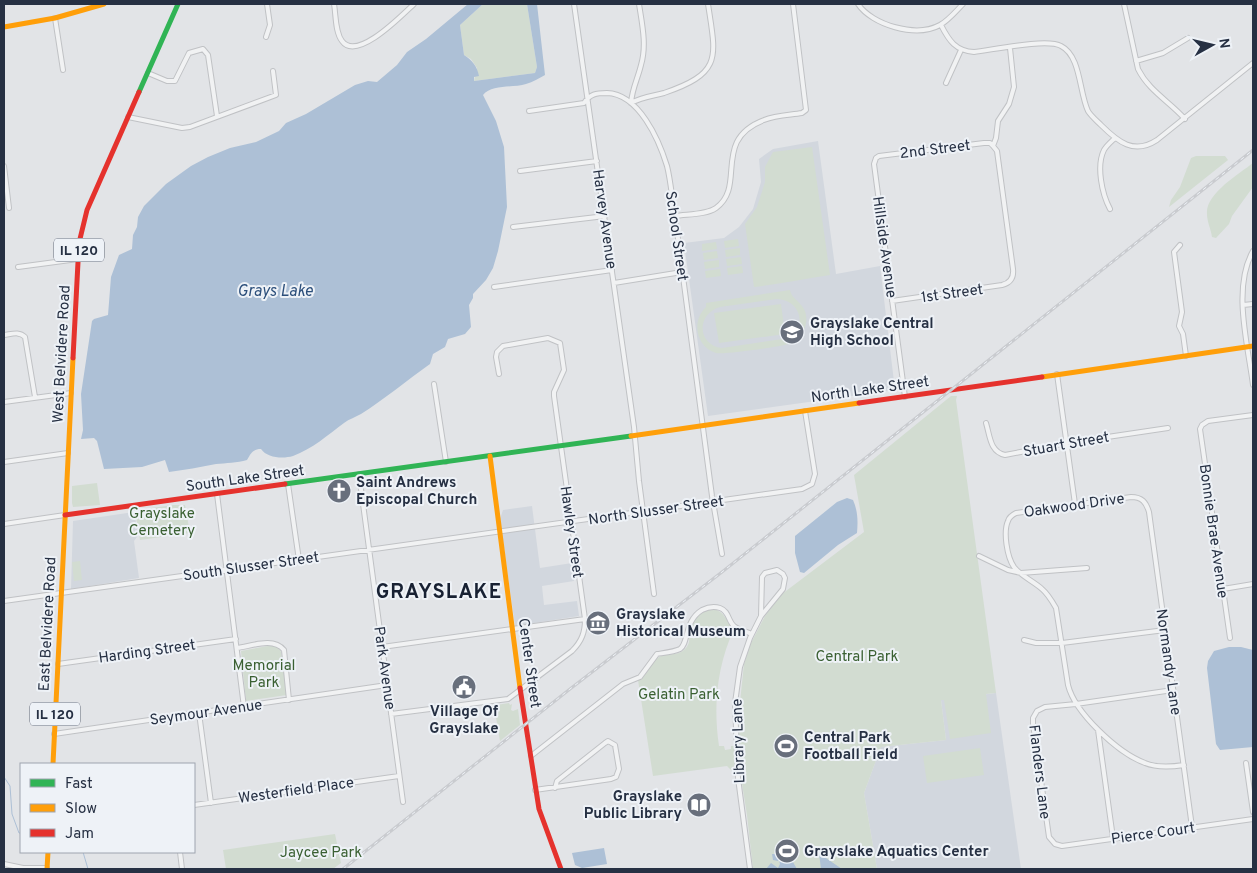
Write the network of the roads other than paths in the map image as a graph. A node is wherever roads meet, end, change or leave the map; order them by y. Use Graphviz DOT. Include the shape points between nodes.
graph roads {
  1 [pos="104,4"];
  2 [pos="178,4"];
  3 [pos="267,4"];
  4 [pos="334,4"];
  5 [pos="414,4"];
  6 [pos="574,4"];
  7 [pos="640,4"];
  8 [pos="708,4"];
  9 [pos="793,4"];
  10 [pos="858,4"];
  11 [pos="963,4"];
  12 [pos="1124,4"];
  13 [pos="55,18"];
  14 [pos="941,25"];
  15 [pos="4,27"];
  16 [pos="266,37"];
  17 [pos="1188,38"];
  18 [pos="1010,48"];
  19 [pos="961,50"];
  20 [pos="1136,61"];
  21 [pos="1253,66"];
  22 [pos="63,70"];
  23 [pos="274,71"];
  24 [pos="148,73"];
  25 [pos="946,83"];
  26 [pos="587,98"];
  27 [pos="631,103"];
  28 [pos="529,111"];
  29 [pos="217,116"];
  30 [pos="128,117"];
  31 [pos="1185,119"];
  32 [pos="1114,138"];
  33 [pos="993,146"];
  34 [pos="876,158"];
  35 [pos="597,161"];
  36 [pos="4,166"];
  37 [pos="520,171"];
  38 [pos="9,208"];
  39 [pos="1110,209"];
  40 [pos="605,216"];
  41 [pos="675,216"];
  42 [pos="513,228"];
  43 [pos="1180,245"];
  44 [pos="1253,251"];
  45 [pos="78,260"];
  46 [pos="1242,260"];
  47 [pos="1248,263"];
  48 [pos="18,267"];
  49 [pos="612,270"];
  50 [pos="682,272"];
  51 [pos="614,283"];
  52 [pos="494,287"];
  53 [pos="892,301"];
  54 [pos="1253,304"];
  55 [pos="1243,305"];
  56 [pos="4,335"];
  57 [pos="1251,346"];
  58 [pos="1186,356"];
  59 [pos="499,374"];
  60 [pos="1057,374"];
  61 [pos="434,384"];
  62 [pos="1253,385"];
  63 [pos="71,393"];
  64 [pos="35,397"];
  65 [pos="905,397"];
  66 [pos="4,402"];
  67 [pos="805,411"];
  68 [pos="1253,415"];
  69 [pos="986,423"];
  70 [pos="703,426"];
  71 [pos="1168,428"];
  72 [pos="634,435"];
  73 [pos="1067,442"];
  74 [pos="560,446"];
  75 [pos="68,453"];
  76 [pos="490,456"];
  77 [pos="4,462"];
  78 [pos="446,462"];
  79 [pos="359,474"];
  80 [pos="288,484"];
  81 [pos="217,494"];
  82 [pos="1142,499"];
  83 [pos="714,502"];
  84 [pos="1075,504"];
  85 [pos="643,512"];
  86 [pos="65,515"];
  87 [pos="571,522"];
  88 [pos="4,524"];
  89 [pos="498,531"];
  90 [pos="369,549"];
  91 [pos="722,554"];
  92 [pos="979,556"];
  93 [pos="298,560"];
  94 [pos="1087,568"];
  95 [pos="227,570"];
  96 [pos="1020,573"];
  97 [pos="1253,584"];
  98 [pos="1223,589"];
  99 [pos="61,593"];
  100 [pos="654,594"];
  101 [pos="4,601"];
  102 [pos="761,616"];
  103 [pos="584,618"];
  104 [pos="512,628"];
  105 [pos="1165,630"];
  106 [pos="752,634"];
  107 [pos="1230,638"];
  108 [pos="236,639"];
  109 [pos="1024,640"];
  110 [pos="1062,643"];
  111 [pos="382,647"];
  112 [pos="237,648"];
  113 [pos="58,664"];
  114 [pos="387,686"];
  115 [pos="1173,690"];
  116 [pos="520,691"];
  117 [pos="289,700"];
  118 [pos="1076,704"];
  119 [pos="244,707"];
  120 [pos="199,713"];
  121 [pos="391,714"];
  122 [pos="1098,730"];
  123 [pos="54,734"];
  124 [pos="531,756"];
  125 [pos="53,763"];
  126 [pos="1246,763"];
  127 [pos="1184,765"];
  128 [pos="399,776"];
  129 [pos="555,788"];
  130 [pos="535,790"];
  131 [pos="211,802"];
  132 [pos="403,802"];
  133 [pos="195,805"];
  134 [pos="1253,812"];
  135 [pos="1253,820"];
  136 [pos="1192,827"];
  137 [pos="1113,838"];
  138 [pos="1054,842"];
  139 [pos="48,853"];
  140 [pos="180,853"];
  141 [pos="4,864"];
  142 [pos="47,869"];
  143 [pos="182,869"];
  144 [pos="561,869"];
  145 [pos="750,869"];
  1 -- 13 [label="street"];
  2 -- 24 [label="street, West Belvidere Road / IL 120"];
  3 -- 16 [label="street" via="270,26"];
  4 -- 5 [label="street" via="341,40 353,48 364,45"];
  6 -- 26 [label="street, Harvey Avenue"];
  7 -- 27 [label="street" via="644,47"];
  8 -- 27 [label="street" via="714,51 708,68 683,85"];
  9 -- 41 [label="street" via="806,110 766,119 748,129 733,152 730,188 723,202 712,210"];
  10 -- 14 [label="street" via="877,21 910,30"];
  11 -- 14 [label="street"];
  12 -- 20 [label="street"];
  13 -- 15 [label="street"];
  13 -- 22 [label="street"];
  14 -- 19 [label="street" via="952,43"];
  17 -- 20 [label="street" via="1163,53"];
  18 -- 19 [label="street" via="974,52"];
  18 -- 32 [label="street" via="1046,42 1066,50 1073,59 1088,110"];
  18 -- 33 [label="street" via="1014,87 1009,104 998,121"];
  19 -- 25 [label="street"];
  20 -- 31 [label="street" via="1149,87"];
  21 -- 31 [label="street"];
  23 -- 29 [label="street" via="276,95"];
  24 -- 29 [label="street" via="175,81 191,51 203,49 209,59"];
  24 -- 30 [label="street, West Belvidere Road / IL 120"];
  26 -- 27 [label="street, School Street" via="592,94 617,94"];
  26 -- 28 [label="street, School Street" via="584,103"];
  26 -- 35 [label="street, Harvey Avenue"];
  27 -- 41 [label="street, School Street" via="659,144"];
  29 -- 30 [label="street" via="182,128"];
  30 -- 45 [label="street, West Belvidere Road / IL 120" via="87,210"];
  31 -- 32 [label="street" via="1147,146 1131,146"];
  32 -- 39 [label="street" via="1103,152 1100,166 1105,199"];
  33 -- 34 [label="street, 2nd Street" via="984,143"];
  33 -- 53 [label="street, 1st Street" via="997,152 1012,278 1002,285"];
  34 -- 53 [label="street, Hillside Avenue" via="874,164"];
  35 -- 37 [label="street"];
  35 -- 40 [label="street, Harvey Avenue"];
  36 -- 38 [label="street"];
  40 -- 42 [label="street"];
  40 -- 49 [label="street, Harvey Avenue"];
  41 -- 50 [label="street, School Street"];
  43 -- 58 [label="street" via="1174,252 1182,312 1179,326 1184,334"];
  44 -- 47 [label="street"];
  45 -- 48 [label="street"];
  45 -- 63 [label="street, West Belvidere Road / IL 120"];
  46 -- 47 [label="street"];
  47 -- 55 [label="street" via="1242,285"];
  49 -- 51 [label="street, Harvey Avenue"];
  49 -- 52 [label="street"];
  50 -- 51 [label="street"];
  50 -- 70 [label="street, School Street"];
  51 -- 72 [label="street, Harvey Avenue"];
  53 -- 65 [label="street, Hillside Avenue"];
  54 -- 55 [label="street"];
  55 -- 57 [label="street"];
  56 -- 64 [label="street" via="22,334 26,338"];
  57 -- 58 [label="street, North Lake Street"];
  57 -- 62 [label="street"];
  58 -- 60 [label="street, North Lake Street"];
  59 -- 74 [label="street, Hawley Street" via="496,357 503,346 548,338 560,343 564,370 554,392"];
  60 -- 65 [label="street, North Lake Street"];
  60 -- 73 [label="street"];
  61 -- 78 [label="street"];
  63 -- 64 [label="street"];
  63 -- 75 [label="street, West Belvidere Road / IL 120"];
  64 -- 66 [label="street"];
  65 -- 67 [label="street, North Lake Street"];
  67 -- 70 [label="street, North Lake Street"];
  67 -- 83 [label="street, North Slusser Street" via="815,474 812,484 802,490"];
  68 -- 98 [label="street, Bonnie Brae Avenue" via="1208,421 1200,429"];
  69 -- 73 [label="street, Stuart Street" via="998,454 1015,454"];
  70 -- 72 [label="street, North Lake Street"];
  70 -- 83 [label="street, School Street"];
  71 -- 73 [label="street, Stuart Street"];
  72 -- 74 [label="street, North Lake Street"];
  72 -- 85 [label="street, Harvey Avenue"];
  73 -- 84 [label="street"];
  74 -- 76 [label="street, North Lake Street"];
  74 -- 87 [label="street, Hawley Street"];
  75 -- 77 [label="street"];
  75 -- 86 [label="street, West Belvidere Road / IL 120"];
  76 -- 78 [label="street, South Lake Street"];
  76 -- 89 [label="street, Center Street"];
  78 -- 79 [label="street, South Lake Street"];
  79 -- 80 [label="street, South Lake Street"];
  79 -- 90 [label="street, Park Avenue"];
  80 -- 81 [label="street, South Lake Street"];
  80 -- 93 [label="street"];
  81 -- 86 [label="street, South Lake Street"];
  81 -- 95 [label="street"];
  82 -- 84 [label="street, Oakwood Drive" via="1131,496"];
  82 -- 105 [label="street, Normandy Lane" via="1149,512"];
  83 -- 85 [label="street, North Slusser Street"];
  83 -- 91 [label="street, School Street"];
  84 -- 96 [label="street, Oakwood Drive" via="1016,513 1008,519 1009,556"];
  85 -- 87 [label="street, North Slusser Street"];
  85 -- 100 [label="street, Harvey Avenue"];
  86 -- 88 [label="street, South Lake Street"];
  86 -- 99 [label="street, East Belvidere Road / IL 120"];
  87 -- 89 [label="street, North Slusser Street"];
  87 -- 103 [label="street, Hawley Street"];
  89 -- 90 [label="street, South Slusser Street"];
  89 -- 104 [label="street, Center Street"];
  90 -- 93 [label="street, South Slusser Street"];
  90 -- 111 [label="street, Park Avenue"];
  92 -- 96 [label="street"];
  93 -- 95 [label="street, South Slusser Street"];
  94 -- 96 [label="street"];
  95 -- 99 [label="street, South Slusser Street"];
  95 -- 108 [label="street"];
  96 -- 110 [label="street" via="1050,597 1056,608"];
  97 -- 98 [label="street"];
  98 -- 107 [label="street, Bonnie Brae Avenue"];
  99 -- 101 [label="street, South Slusser Street"];
  99 -- 113 [label="street, East Belvidere Road / IL 120"];
  102 -- 102 [label="street, Library Lane" via="762,577 776,570 785,578 783,589"];
  102 -- 106 [label="street, Library Lane"];
  103 -- 104 [label="street"];
  103 -- 116 [label="street, Hawley Street" via="584,634 576,647"];
  104 -- 111 [label="street"];
  104 -- 116 [label="street, Center Street"];
  105 -- 110 [label="street"];
  105 -- 115 [label="street, Normandy Lane"];
  106 -- 124 [label="street" via="734,626 726,610 707,607 696,613 685,644 679,650 657,654 640,677 623,684"];
  106 -- 145 [label="street, Library Lane" via="740,667 735,724 738,778"];
  108 -- 112 [label="street"];
  108 -- 113 [label="street, Harding Street"];
  109 -- 110 [label="street" via="1036,644"];
  110 -- 118 [label="street" via="1068,685"];
  111 -- 114 [label="street, Park Avenue"];
  112 -- 117 [label="street" via="279,644 284,650"];
  112 -- 119 [label="street"];
  113 -- 123 [label="street, East Belvidere Road / IL 120"];
  114 -- 117 [label="street, Seymour Avenue"];
  114 -- 121 [label="street, Park Avenue"];
  115 -- 118 [label="street"];
  115 -- 127 [label="street, Normandy Lane"];
  116 -- 121 [label="street" via="508,699"];
  116 -- 124 [label="street, Center Street"];
  117 -- 119 [label="street, Seymour Avenue"];
  118 -- 122 [label="street"];
  118 -- 138 [label="street, Flanders Lane" via="1044,707 1033,718 1048,833"];
  119 -- 120 [label="street, Seymour Avenue"];
  120 -- 123 [label="street, Seymour Avenue"];
  120 -- 131 [label="street"];
  121 -- 128 [label="street, Park Avenue"];
  122 -- 127 [label="street" via="1128,754 1147,764"];
  122 -- 137 [label="street"];
  123 -- 125 [label="street, East Belvidere Road / IL 120"];
  124 -- 130 [label="street, Center Street"];
  126 -- 134 [label="street"];
  127 -- 136 [label="street, Normandy Lane"];
  128 -- 131 [label="street, Westerfield Place"];
  128 -- 132 [label="street, Park Avenue"];
  129 -- 129 [label="street" via="616,777 619,769 616,747 608,741 556,781"];
  129 -- 130 [label="street"];
  130 -- 144 [label="street, Center Street"];
  131 -- 133 [label="street, Westerfield Place"];
  135 -- 136 [label="street, Pierce Court"];
  136 -- 137 [label="street, Pierce Court"];
  137 -- 138 [label="street, Pierce Court" via="1062,846"];
  139 -- 142 [label="street"];
  140 -- 143 [label="street"];
  141 -- 142 [label="street"];
}
